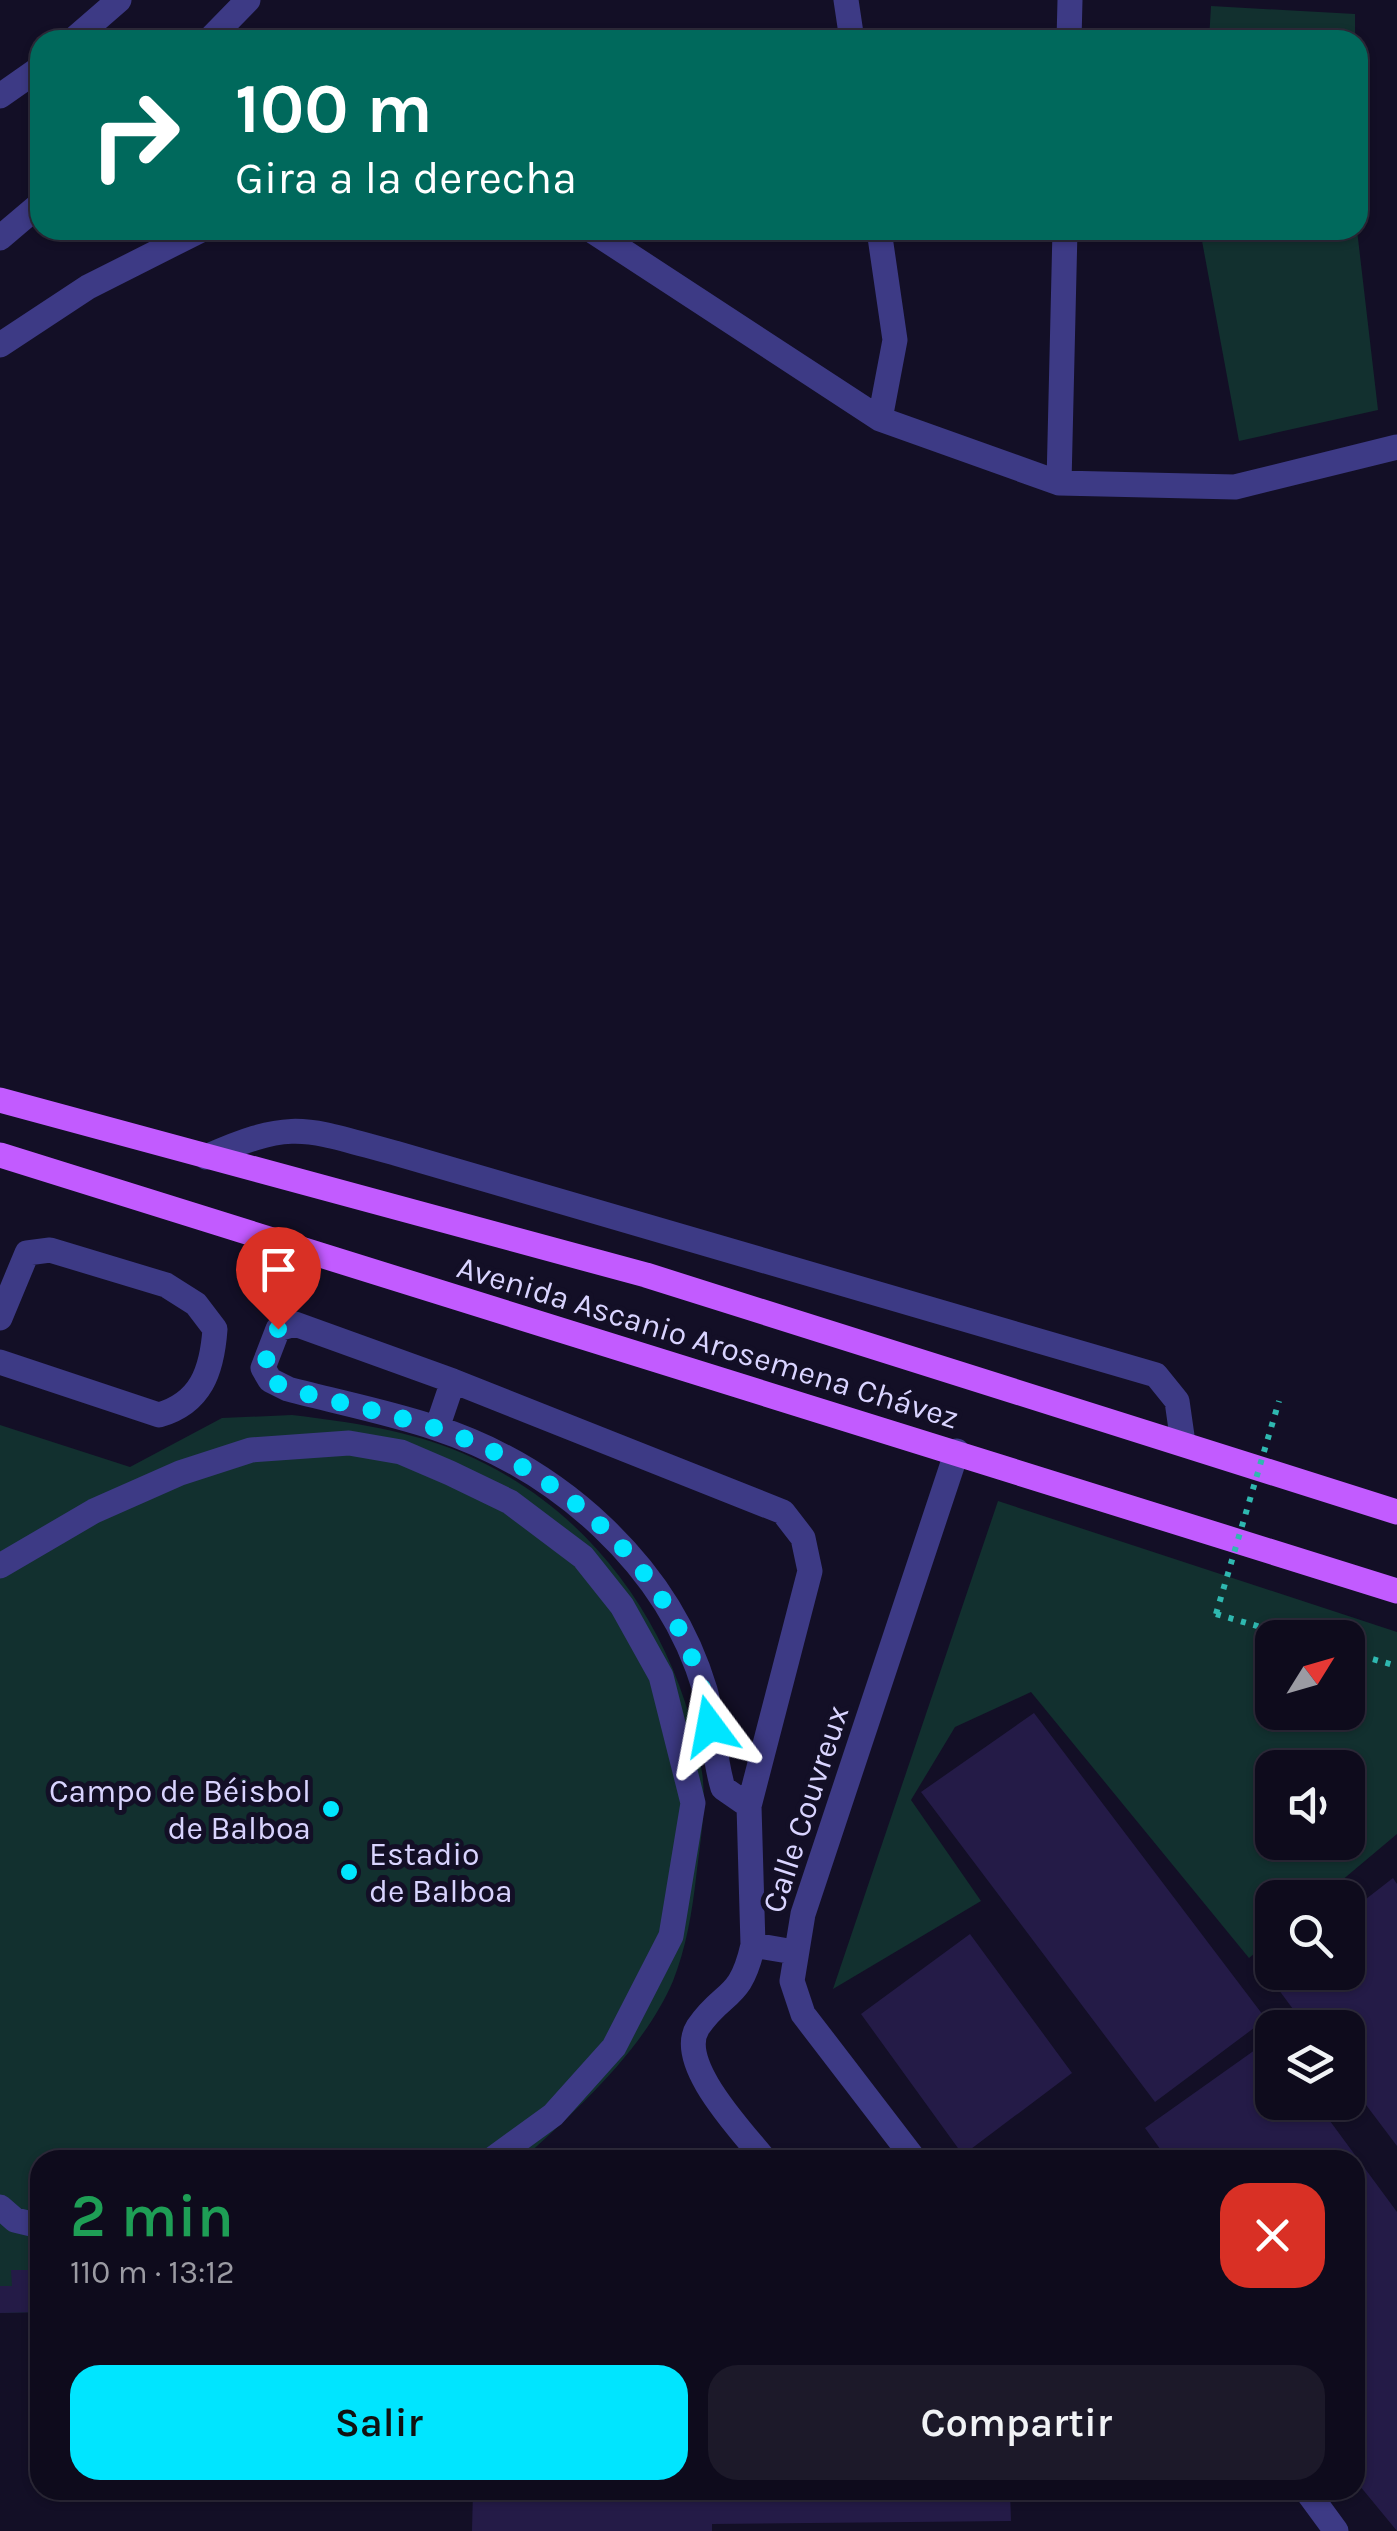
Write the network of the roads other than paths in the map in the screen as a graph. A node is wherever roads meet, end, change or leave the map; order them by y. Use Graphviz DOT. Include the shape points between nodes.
graph roads {
  1 [pos="118,0"];
  2 [pos="248,0"];
  3 [pos="846,0"];
  4 [pos="1070,0"];
  5 [pos="84,30"];
  6 [pos="219,30"];
  7 [pos="850,30"];
  8 [pos="1069,30"];
  9 [pos="30,75"];
  10 [pos="0,96"];
  11 [pos="30,212"];
  12 [pos="0,238"];
  13 [pos="182,240"];
  14 [pos="606,240"];
  15 [pos="880,240"];
  16 [pos="1065,240"];
  17 [pos="0,344"];
  18 [pos="880,419"];
  19 [pos="1397,447"];
  20 [pos="1059,483"];
  21 [pos="0,1100"];
  22 [pos="0,1154"];
  23 [pos="206,1157"];
  24 [pos="0,1318"];
  25 [pos="0,1362"];
  26 [pos="453,1381"];
  27 [pos="437,1428"];
  28 [pos="1183,1443"];
  29 [pos="957,1452"];
  30 [pos="1397,1512"];
  31 [pos="0,1566"];
  32 [pos="1397,1591"];
  33 [pos="748,1806"];
  34 [pos="753,1946"];
  35 [pos="794,1952"];
  36 [pos="504,2150"];
  37 [pos="756,2150"];
  38 [pos="906,2150"];
  39 [pos="0,2207"];
  40 [pos="30,2224"];
  41 [pos="1313,2500"];
  42 [pos="1336,2531"];
  1 -- 5 [label="street"];
  2 -- 6 [label="street"];
  3 -- 7 [label="street"];
  4 -- 8 [label="street"];
  9 -- 10 [label="street"];
  11 -- 12 [label="street"];
  13 -- 17 [label="street"];
  14 -- 18 [label="street"];
  15 -- 18 [label="street" via="895,340"];
  16 -- 20 [label="street"];
  18 -- 20 [label="street"];
  19 -- 20 [label="street" via="1235,486"];
  21 -- 23 [label="main road, Avenida Ascanio Arosemena Chávez"];
  22 -- 29 [label="main road, Avenida Ascanio Arosemena Chávez"];
  23 -- 28 [label="main road, Avenida Ascanio Arosemena Chávez" via="646,1276"];
  23 -- 28 [label="street" via="262,1132 302,1128 738,1252 1156,1375 1177,1401"];
  24 -- 25 [label="street" via="28,1254 50,1250 166,1284 196,1304 215,1329 201,1386 182,1408 158,1416"];
  26 -- 27 [label="street"];
  26 -- 27 [label="street" via="295,1324 278,1329 263,1368 288,1389"];
  26 -- 33 [label="street" via="783,1512 803,1538 810,1570"];
  27 -- 33 [label="street" via="495,1452 581,1508 635,1556 705,1691 723,1788"];
  28 -- 30 [label="main road, Avenida Ascanio Arosemena Chávez"];
  29 -- 32 [label="main road, Avenida Ascanio Arosemena Chávez"];
  29 -- 35 [label="street, Calle Couvreux"];
  31 -- 36 [label="street" via="94,1510 180,1473 251,1450 349,1442 401,1452 510,1502 583,1557 622,1606 661,1676 693,1803 672,1936 614,2047 553,2115"];
  33 -- 34 [label="street"];
  34 -- 35 [label="street"];
  34 -- 37 [label="street" via="745,1979 697,2028 691,2050 700,2075"];
  35 -- 38 [label="street, Calle Couvreux" via="792,1982 803,2014"];
  39 -- 40 [label="street"];
  41 -- 42 [label="street"];
}
